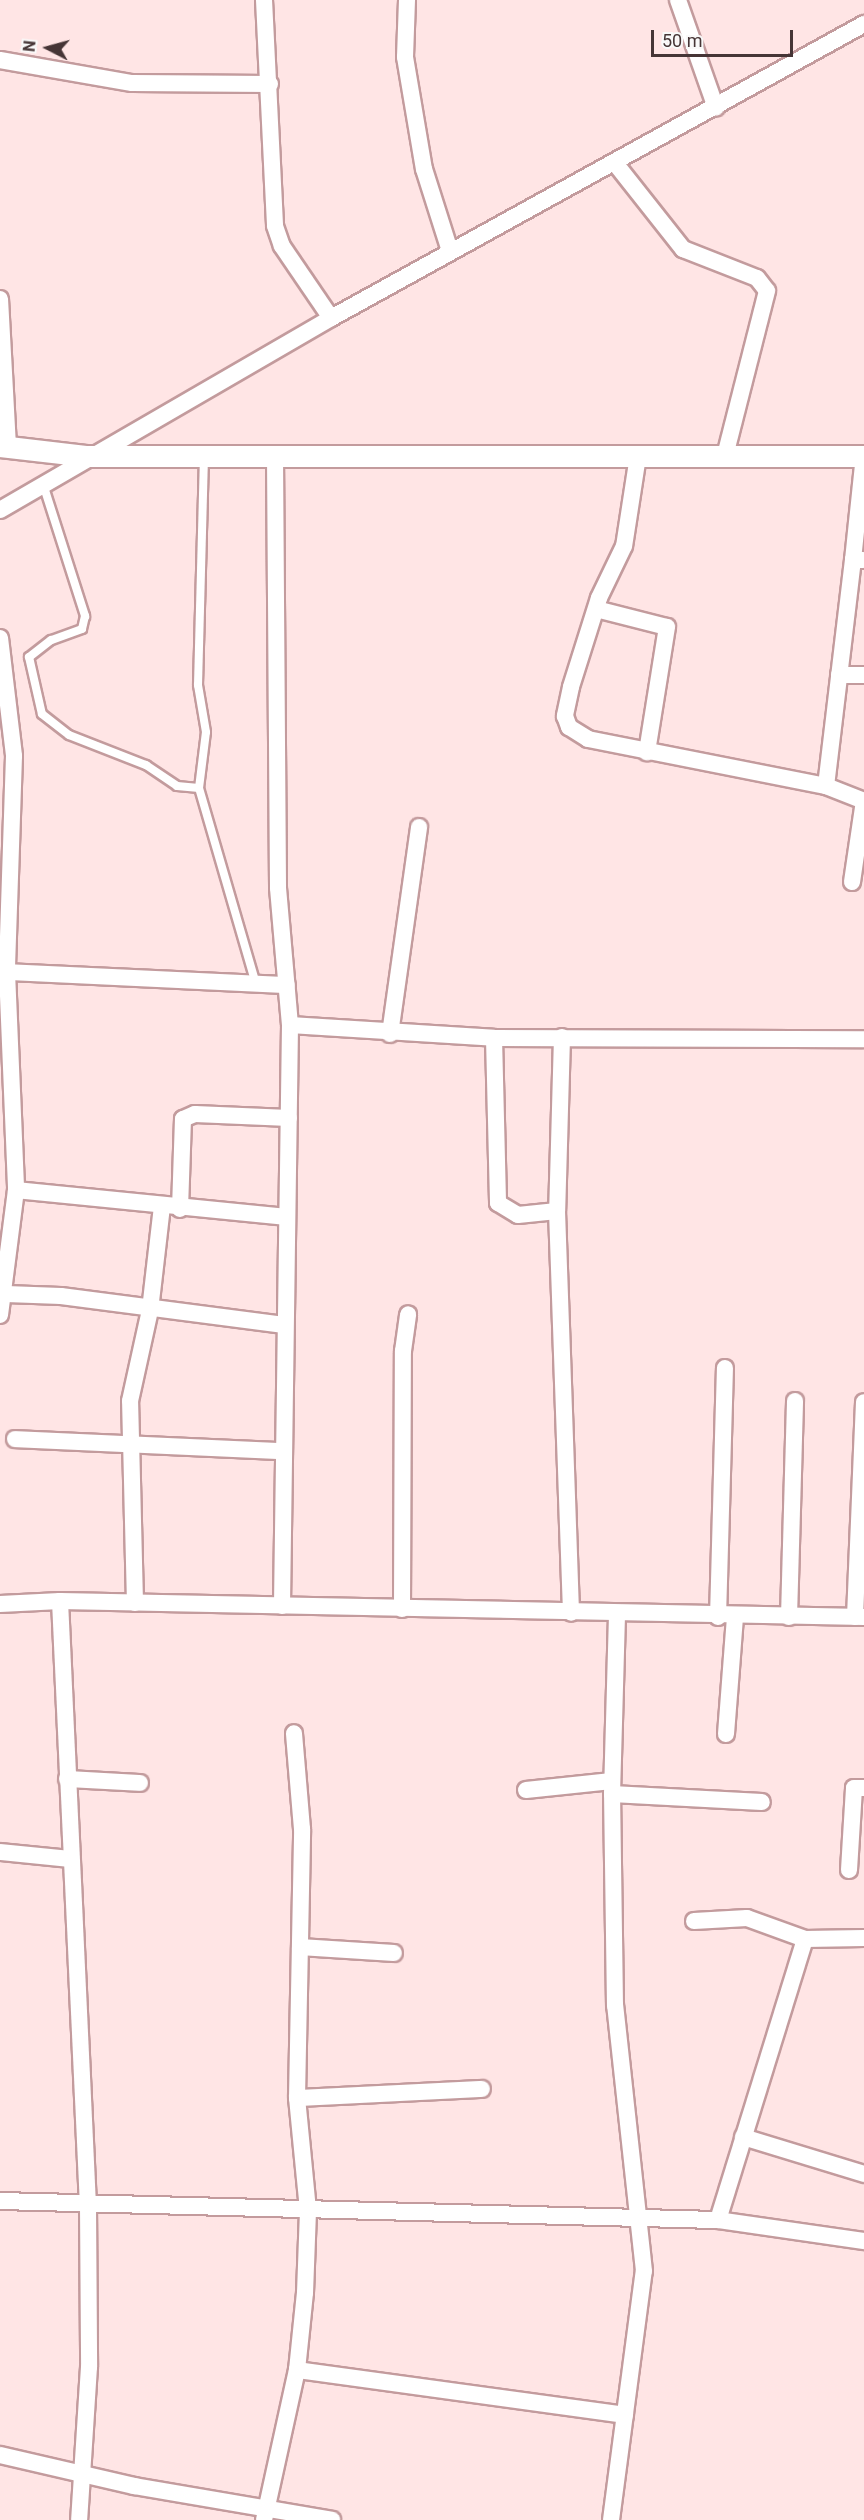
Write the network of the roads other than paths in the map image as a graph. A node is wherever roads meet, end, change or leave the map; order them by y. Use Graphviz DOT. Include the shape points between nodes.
graph roads {
  1 [pos="264,0"];
  2 [pos="407,0"];
  3 [pos="678,0"];
  4 [pos="864,24"];
  5 [pos="0,60"];
  6 [pos="270,84"];
  7 [pos="716,108"];
  8 [pos="615,163"];
  9 [pos="450,251"];
  10 [pos="0,299"];
  11 [pos="331,318"];
  12 [pos="4,446"];
  13 [pos="87,456"];
  14 [pos="276,456"];
  15 [pos="638,456"];
  16 [pos="725,456"];
  17 [pos="864,456"];
  18 [pos="204,458"];
  19 [pos="43,483"];
  20 [pos="0,510"];
  21 [pos="858,560"];
  22 [pos="596,609"];
  23 [pos="0,638"];
  24 [pos="839,675"];
  25 [pos="864,675"];
  26 [pos="647,752"];
  27 [pos="14,756"];
  28 [pos="0,783"];
  29 [pos="826,786"];
  30 [pos="199,788"];
  31 [pos="864,801"];
  32 [pos="419,827"];
  33 [pos="852,882"];
  34 [pos="7,972"];
  35 [pos="256,984"];
  36 [pos="287,985"];
  37 [pos="290,1025"];
  38 [pos="390,1034"];
  39 [pos="562,1037"];
  40 [pos="494,1038"];
  41 [pos="864,1039"];
  42 [pos="289,1118"];
  43 [pos="16,1190"];
  44 [pos="162,1206"];
  45 [pos="180,1209"];
  46 [pos="557,1211"];
  47 [pos="287,1217"];
  48 [pos="6,1294"];
  49 [pos="150,1310"];
  50 [pos="408,1314"];
  51 [pos="0,1315"];
  52 [pos="284,1325"];
  53 [pos="725,1368"];
  54 [pos="795,1401"];
  55 [pos="864,1402"];
  56 [pos="15,1439"];
  57 [pos="131,1444"];
  58 [pos="281,1451"];
  59 [pos="863,1466"];
  60 [pos="60,1601"];
  61 [pos="135,1603"];
  62 [pos="0,1604"];
  63 [pos="282,1606"];
  64 [pos="402,1609"];
  65 [pos="571,1613"];
  66 [pos="616,1616"];
  67 [pos="726,1616"];
  68 [pos="789,1617"];
  69 [pos="859,1617"];
  70 [pos="294,1733"];
  71 [pos="726,1734"];
  72 [pos="67,1779"];
  73 [pos="140,1783"];
  74 [pos="612,1787"];
  75 [pos="864,1788"];
  76 [pos="526,1790"];
  77 [pos="762,1802"];
  78 [pos="0,1852"];
  79 [pos="70,1859"];
  80 [pos="849,1870"];
  81 [pos="694,1921"];
  82 [pos="864,1938"];
  83 [pos="805,1939"];
  84 [pos="300,1947"];
  85 [pos="394,1953"];
  86 [pos="482,2089"];
  87 [pos="297,2098"];
  88 [pos="743,2137"];
  89 [pos="864,2174"];
  90 [pos="0,2201"];
  91 [pos="88,2206"];
  92 [pos="308,2210"];
  93 [pos="638,2218"];
  94 [pos="718,2220"];
  95 [pos="864,2241"];
  96 [pos="297,2370"];
  97 [pos="625,2415"];
  98 [pos="0,2455"];
  99 [pos="82,2475"];
  100 [pos="265,2513"];
  101 [pos="79,2520"];
  102 [pos="332,2520"];
  103 [pos="611,2520"];
  1 -- 6 [label="street"];
  2 -- 9 [label="street" via="405,57 422,158"];
  3 -- 7 [label="street"];
  4 -- 7 [label="street"];
  5 -- 6 [label="street" via="132,83"];
  6 -- 11 [label="street" via="275,226 282,246"];
  7 -- 8 [label="street"];
  8 -- 9 [label="street"];
  8 -- 16 [label="street" via="683,249 757,278 767,291"];
  9 -- 11 [label="street"];
  10 -- 12 [label="street"];
  11 -- 13 [label="street"];
  12 -- 13 [label="street"];
  13 -- 18 [label="street"];
  13 -- 19 [label="street"];
  14 -- 15 [label="street"];
  14 -- 18 [label="street"];
  14 -- 36 [label="street" via="278,888"];
  15 -- 16 [label="street"];
  15 -- 22 [label="street" via="624,546"];
  16 -- 17 [label="street"];
  17 -- 21 [label="street"];
  18 -- 30 [label="lane" via="198,685 206,732"];
  19 -- 20 [label="street"];
  19 -- 30 [label="lane" via="86,616 82,629 51,640 29,657 42,714 69,735 146,765 177,786"];
  21 -- 24 [label="street"];
  22 -- 26 [label="street" via="667,627"];
  22 -- 26 [label="street" via="567,702 569,727 588,739"];
  23 -- 27 [label="street"];
  24 -- 25 [label="street"];
  24 -- 29 [label="street"];
  26 -- 29 [label="street"];
  27 -- 28 [label="street"];
  27 -- 34 [label="street"];
  29 -- 31 [label="street"];
  30 -- 35 [label="lane"];
  31 -- 33 [label="street"];
  32 -- 38 [label="street"];
  34 -- 35 [label="street"];
  34 -- 43 [label="street"];
  35 -- 36 [label="street"];
  36 -- 37 [label="street"];
  37 -- 38 [label="street"];
  37 -- 42 [label="street"];
  38 -- 40 [label="street"];
  39 -- 40 [label="street"];
  39 -- 41 [label="street"];
  39 -- 46 [label="street"];
  40 -- 46 [label="street" via="498,1203 518,1215"];
  42 -- 45 [label="street" via="195,1114 183,1119"];
  42 -- 47 [label="street"];
  43 -- 44 [label="street"];
  43 -- 48 [label="street"];
  44 -- 45 [label="street"];
  44 -- 49 [label="street"];
  45 -- 47 [label="street"];
  46 -- 65 [label="street"];
  47 -- 52 [label="street"];
  48 -- 49 [label="street"];
  48 -- 51 [label="street"];
  49 -- 52 [label="street"];
  49 -- 57 [label="street" via="133,1371"];
  50 -- 64 [label="street" via="403,1352"];
  52 -- 58 [label="street"];
  53 -- 67 [label="street"];
  54 -- 68 [label="street"];
  55 -- 59 [label="street"];
  56 -- 57 [label="street"];
  57 -- 58 [label="street"];
  57 -- 61 [label="street"];
  58 -- 63 [label="street"];
  59 -- 69 [label="street"];
  60 -- 61 [label="street"];
  60 -- 62 [label="street"];
  60 -- 72 [label="street"];
  61 -- 63 [label="street"];
  63 -- 64 [label="street"];
  64 -- 65 [label="street"];
  65 -- 66 [label="street"];
  66 -- 67 [label="street"];
  66 -- 74 [label="street"];
  67 -- 68 [label="street"];
  67 -- 71 [label="street"];
  68 -- 69 [label="street"];
  70 -- 84 [label="street" via="302,1829"];
  72 -- 73 [label="street"];
  72 -- 79 [label="street"];
  74 -- 76 [label="street"];
  74 -- 77 [label="street"];
  74 -- 93 [label="street" via="615,2006"];
  75 -- 80 [label="street" via="854,1788"];
  78 -- 79 [label="street"];
  79 -- 91 [label="street"];
  81 -- 83 [label="street" via="747,1918"];
  82 -- 83 [label="street"];
  83 -- 88 [label="street"];
  84 -- 85 [label="street"];
  84 -- 87 [label="street"];
  86 -- 87 [label="street"];
  87 -- 92 [label="street"];
  88 -- 89 [label="street"];
  88 -- 94 [label="street"];
  90 -- 91 [label="street"];
  91 -- 92 [label="street"];
  91 -- 99 [label="street" via="88,2367"];
  92 -- 93 [label="street"];
  92 -- 96 [label="street"];
  93 -- 94 [label="street"];
  93 -- 97 [label="street" via="644,2302"];
  94 -- 95 [label="street"];
  96 -- 97 [label="street"];
  96 -- 100 [label="street"];
  97 -- 103 [label="street"];
  98 -- 99 [label="street"];
  99 -- 100 [label="street"];
  99 -- 101 [label="street"];
  100 -- 102 [label="street"];
}
